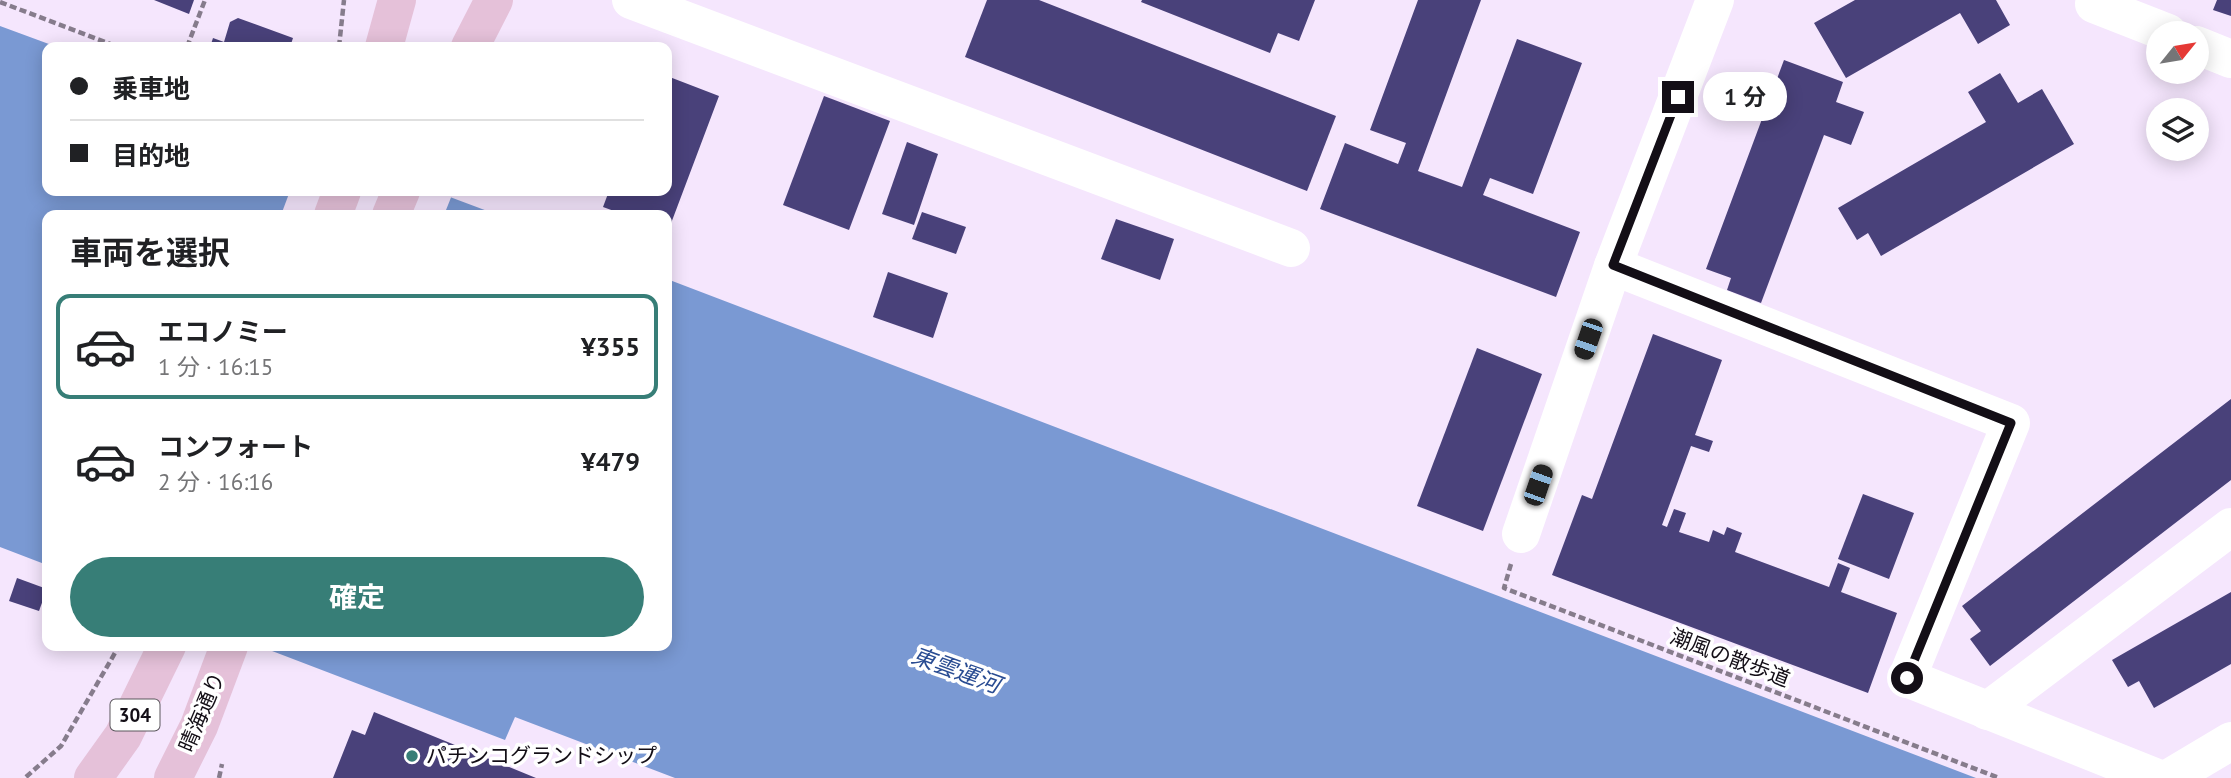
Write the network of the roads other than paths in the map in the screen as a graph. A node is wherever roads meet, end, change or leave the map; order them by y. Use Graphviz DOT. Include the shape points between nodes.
graph roads {
  1 [pos="397,0"];
  2 [pos="494,0"];
  3 [pos="631,0"];
  4 [pos="1715,0"];
  5 [pos="2096,0"];
  6 [pos="2146,24"];
  7 [pos="385,42"];
  8 [pos="473,42"];
  9 [pos="2209,50"];
  10 [pos="2231,59"];
  11 [pos="1291,248"];
  12 [pos="1613,265"];
  13 [pos="2231,527"];
  14 [pos="1521,534"];
  15 [pos="165,651"];
  16 [pos="227,651"];
  17 [pos="1987,711"];
  18 [pos="199,726"];
  19 [pos="2231,741"];
  20 [pos="93,778"];
  21 [pos="173,778"];
  22 [pos="191,778"];
  23 [pos="2157,778"];
  24 [pos="2169,778"];
  1 -- 7 [label="main road"];
  2 -- 8 [label="main road"];
  3 -- 11 [label="street"];
  4 -- 12 [label="street"];
  5 -- 6 [label="street" via="2094,4"];
  9 -- 10 [label="street"];
  12 -- 14 [label="street"];
  12 -- 17 [label="street" via="2011,423 1907,678"];
  13 -- 17 [label="street"];
  15 -- 20 [label="main road, 304" via="123,737"];
  16 -- 18 [label="main road, 晴海通り"];
  17 -- 23 [label="street"];
  18 -- 21 [label="main road, 晴海通り"];
  18 -- 22 [label="street"];
  19 -- 24 [label="street"];
}
